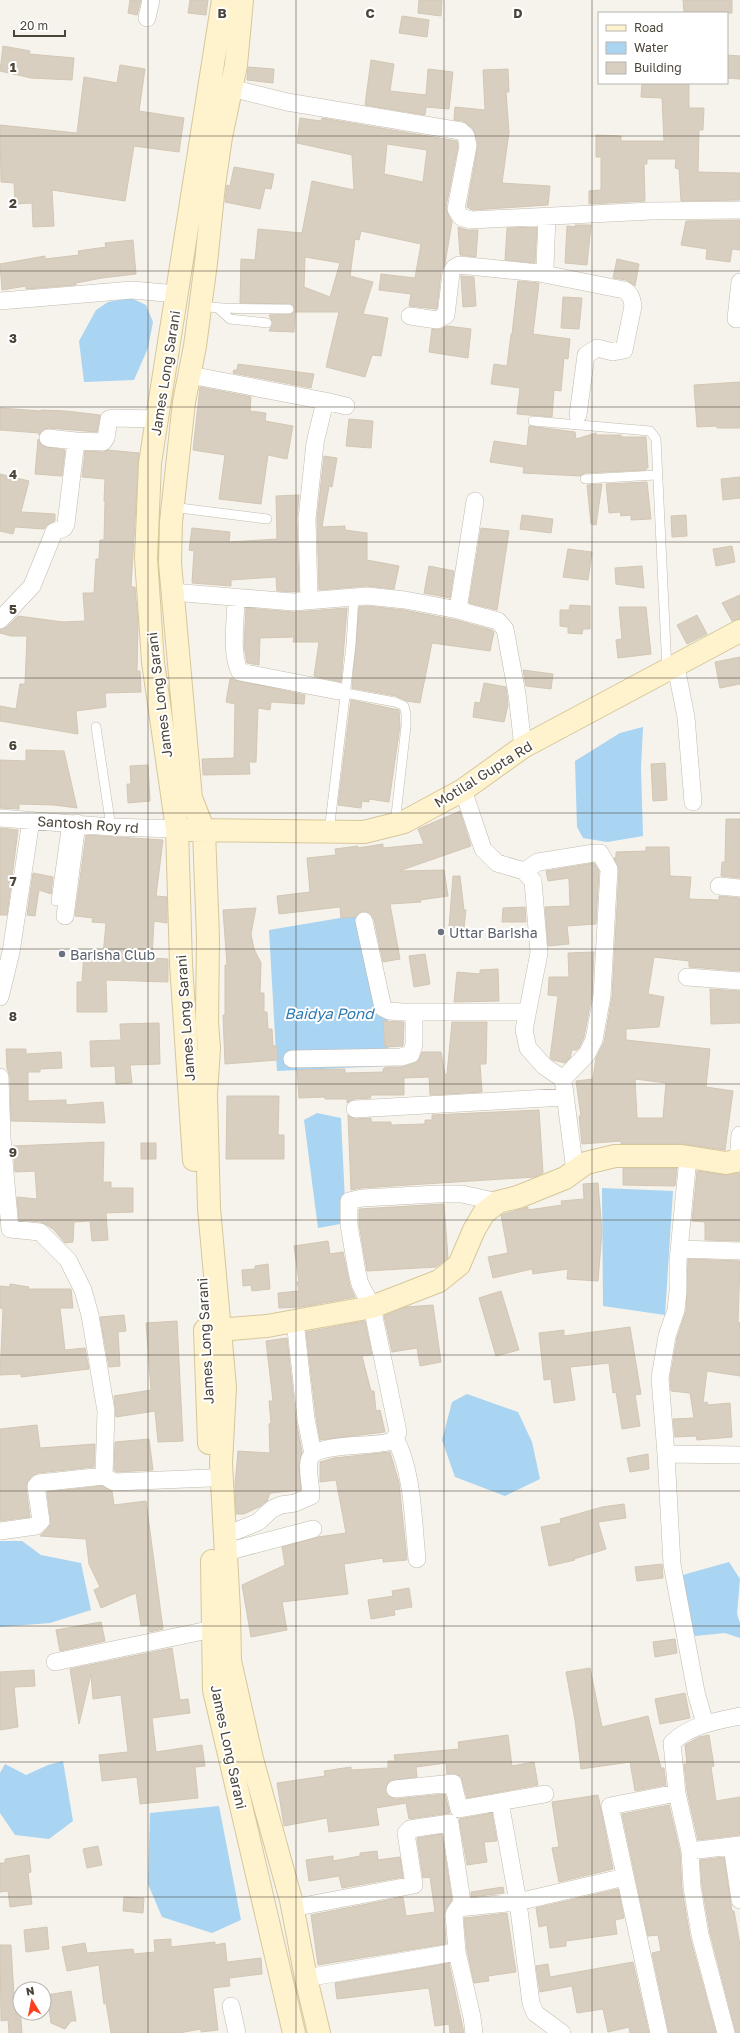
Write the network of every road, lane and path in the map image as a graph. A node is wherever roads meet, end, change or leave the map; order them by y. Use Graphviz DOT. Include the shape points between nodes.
graph roads {
  1 [pos="151,0"];
  2 [pos="224,0"];
  3 [pos="242,0"];
  4 [pos="147,18"];
  5 [pos="221,86"];
  6 [pos="740,210"];
  7 [pos="547,216"];
  8 [pos="539,273"];
  9 [pos="740,282"];
  10 [pos="177,294"];
  11 [pos="0,301"];
  12 [pos="210,308"];
  13 [pos="289,309"];
  14 [pos="410,316"];
  15 [pos="736,318"];
  16 [pos="267,324"];
  17 [pos="190,375"];
  18 [pos="325,401"];
  19 [pos="346,406"];
  20 [pos="578,415"];
  21 [pos="157,420"];
  22 [pos="533,421"];
  23 [pos="48,438"];
  24 [pos="76,441"];
  25 [pos="656,475"];
  26 [pos="585,479"];
  27 [pos="475,501"];
  28 [pos="172,507"];
  29 [pos="268,519"];
  30 [pos="172,592"];
  31 [pos="354,597"];
  32 [pos="236,598"];
  33 [pos="309,601"];
  34 [pos="458,610"];
  35 [pos="0,620"];
  36 [pos="740,631"];
  37 [pos="671,669"];
  38 [pos="342,692"];
  39 [pos="96,727"];
  40 [pos="523,747"];
  41 [pos="463,790"];
  42 [pos="693,802"];
  43 [pos="0,818"];
  44 [pos="31,820"];
  45 [pos="72,823"];
  46 [pos="395,824"];
  47 [pos="111,827"];
  48 [pos="177,829"];
  49 [pos="204,831"];
  50 [pos="329,832"];
  51 [pos="524,871"];
  52 [pos="719,886"];
  53 [pos="740,888"];
  54 [pos="56,901"];
  55 [pos="65,916"];
  56 [pos="364,921"];
  57 [pos="687,977"];
  58 [pos="740,981"];
  59 [pos="0,997"];
  60 [pos="414,1012"];
  61 [pos="526,1012"];
  62 [pos="292,1058"];
  63 [pos="0,1077"];
  64 [pos="563,1079"];
  65 [pos="565,1096"];
  66 [pos="355,1109"];
  67 [pos="740,1135"];
  68 [pos="688,1158"];
  69 [pos="739,1161"];
  70 [pos="575,1171"];
  71 [pos="498,1202"];
  72 [pos="679,1249"];
  73 [pos="740,1251"];
  74 [pos="208,1268"];
  75 [pos="372,1307"];
  76 [pos="295,1321"];
  77 [pos="212,1330"];
  78 [pos="395,1438"];
  79 [pos="313,1454"];
  80 [pos="666,1454"];
  81 [pos="740,1455"];
  82 [pos="104,1476"];
  83 [pos="210,1478"];
  84 [pos="313,1529"];
  85 [pos="0,1530"];
  86 [pos="226,1542"];
  87 [pos="417,1559"];
  88 [pos="213,1628"];
  89 [pos="55,1662"];
  90 [pos="740,1716"];
  91 [pos="705,1724"];
  92 [pos="395,1789"];
  93 [pos="677,1793"];
  94 [pos="545,1794"];
  95 [pos="500,1802"];
  96 [pos="736,1845"];
  97 [pos="690,1850"];
  98 [pos="626,1877"];
  99 [pos="740,1900"];
  100 [pos="518,1902"];
  101 [pos="292,1908"];
  102 [pos="463,1908"];
  103 [pos="457,1952"];
  104 [pos="306,1978"];
  105 [pos="231,2006"];
  106 [pos="237,2033"];
  107 [pos="294,2033"];
  108 [pos="320,2033"];
  109 [pos="474,2033"];
  110 [pos="562,2033"];
  111 [pos="659,2033"];
  112 [pos="726,2033"];
  1 -- 4 [label="street"];
  2 -- 5 [label="main road, James Long Sarani"];
  3 -- 5 [label="main road" via="236,65"];
  5 -- 7 [label="street" via="287,102 461,131 466,136 468,146 456,209 461,217 471,220"];
  5 -- 10 [label="main road, James Long Sarani"];
  5 -- 12 [label="main road" via="214,185"];
  6 -- 7 [label="street"];
  7 -- 8 [label="street" via="545,267"];
  8 -- 14 [label="street" via="459,266 451,273 446,315 437,320"];
  8 -- 20 [label="street" via="624,290 632,300 624,350 613,352 596,348 586,355"];
  9 -- 15 [label="street"];
  10 -- 11 [label="street" via="132,290"];
  10 -- 21 [label="main road, James Long Sarani"];
  12 -- 13 [label="lane"];
  12 -- 16 [label="lane" via="230,318"];
  12 -- 17 [label="main road"];
  17 -- 18 [label="street"];
  17 -- 28 [label="main road" via="184,402"];
  18 -- 19 [label="street"];
  18 -- 33 [label="street" via="314,443 307,519"];
  21 -- 24 [label="street" via="112,418 109,419 103,442"];
  21 -- 48 [label="main road, James Long Sarani" via="150,463 146,558 153,662"];
  22 -- 25 [label="lane" via="650,431 656,439"];
  23 -- 24 [label="street"];
  24 -- 35 [label="street" via="66,524 64,528 54,532 32,586"];
  25 -- 26 [label="lane"];
  25 -- 37 [label="lane"];
  27 -- 34 [label="street"];
  28 -- 29 [label="lane"];
  28 -- 30 [label="main road"];
  30 -- 32 [label="street"];
  30 -- 49 [label="main road" via="190,798"];
  31 -- 33 [label="street"];
  31 -- 34 [label="street" via="404,600"];
  31 -- 38 [label="lane" via="351,645"];
  32 -- 33 [label="street"];
  32 -- 38 [label="street" via="235,656 240,672"];
  34 -- 40 [label="street" via="498,621 505,630 517,694"];
  36 -- 37 [label="main road, Motilal Gupta Rd"];
  37 -- 40 [label="main road, Motilal Gupta Rd"];
  37 -- 42 [label="street" via="686,717"];
  38 -- 46 [label="lane" via="404,706 406,726"];
  38 -- 50 [label="lane"];
  39 -- 47 [label="lane"];
  40 -- 41 [label="main road, Motilal Gupta Rd"];
  41 -- 46 [label="main road, Motilal Gupta Rd" via="404,822"];
  41 -- 51 [label="street" via="483,849 497,863"];
  43 -- 44 [label="street, Santosh Roy rd"];
  44 -- 45 [label="street, Santosh Roy rd"];
  44 -- 59 [label="street" via="11,952"];
  45 -- 47 [label="street, Santosh Roy rd"];
  45 -- 54 [label="lane"];
  45 -- 55 [label="street"];
  46 -- 50 [label="main road, Motilal Gupta Rd" via="364,832"];
  47 -- 48 [label="street, Santosh Roy rd"];
  48 -- 49 [label="main road, Motilal Gupta Rd"];
  48 -- 74 [label="main road, James Long Sarani" via="181,964"];
  49 -- 50 [label="main road, Motilal Gupta Rd"];
  49 -- 74 [label="main road" via="208,938"];
  51 -- 61 [label="street" via="533,881 539,953"];
  51 -- 64 [label="street" via="538,862 594,853 600,853 609,869 602,996 594,1040 587,1054"];
  52 -- 53 [label="street"];
  56 -- 60 [label="street" via="383,1008 389,1011"];
  57 -- 58 [label="street"];
  60 -- 61 [label="street"];
  60 -- 62 [label="street" via="414,1045 411,1054 406,1056"];
  61 -- 64 [label="street" via="524,1030 528,1048 544,1066"];
  63 -- 82 [label="street" via="2,1138 10,1229 40,1232 68,1260 83,1290 90,1315 106,1411"];
  64 -- 65 [label="street"];
  65 -- 66 [label="street"];
  65 -- 70 [label="street"];
  67 -- 69 [label="street"];
  68 -- 69 [label="main road" via="726,1163"];
  68 -- 70 [label="main road" via="616,1156 586,1162"];
  68 -- 72 [label="street"];
  70 -- 71 [label="main road" via="565,1178 518,1197"];
  71 -- 75 [label="main road" via="484,1213 459,1265 439,1281"];
  71 -- 75 [label="street" via="462,1194 362,1198 349,1201 349,1225 357,1272"];
  72 -- 73 [label="street"];
  72 -- 80 [label="street" via="676,1310 667,1336 660,1378"];
  74 -- 77 [label="main road, James Long Sarani"];
  75 -- 76 [label="main road"];
  75 -- 78 [label="street" via="398,1432"];
  76 -- 77 [label="main road"];
  76 -- 79 [label="street" via="306,1419"];
  77 -- 83 [label="main road, James Long Sarani"];
  77 -- 86 [label="main road" via="224,1387 221,1463"];
  78 -- 79 [label="street" via="390,1442 357,1444"];
  78 -- 87 [label="street" via="403,1453 407,1470"];
  79 -- 86 [label="street" via="309,1460 312,1496 272,1509 258,1522 236,1531"];
  80 -- 81 [label="street"];
  80 -- 91 [label="street" via="672,1564 696,1692"];
  82 -- 83 [label="street" via="114,1482"];
  82 -- 85 [label="street" via="40,1483 36,1486 41,1521 36,1526"];
  83 -- 88 [label="main road, James Long Sarani"];
  84 -- 86 [label="street"];
  86 -- 101 [label="main road" via="230,1661 252,1759"];
  88 -- 89 [label="street"];
  88 -- 107 [label="main road, James Long Sarani" via="214,1690"];
  90 -- 91 [label="street"];
  91 -- 93 [label="street" via="682,1733 672,1743"];
  92 -- 95 [label="street" via="453,1783 459,1809"];
  93 -- 97 [label="street"];
  93 -- 98 [label="street" via="610,1806"];
  94 -- 95 [label="street"];
  95 -- 100 [label="street"];
  96 -- 97 [label="street"];
  96 -- 99 [label="street"];
  97 -- 112 [label="street" via="692,1887 700,1935"];
  98 -- 100 [label="street"];
  98 -- 111 [label="street"];
  100 -- 102 [label="street"];
  100 -- 110 [label="street" via="531,2003 535,2013"];
  101 -- 102 [label="street" via="414,1885 406,1833 410,1829 450,1823"];
  101 -- 104 [label="main road"];
  102 -- 103 [label="street" via="458,1908 454,1914"];
  103 -- 104 [label="street"];
  103 -- 109 [label="street"];
  104 -- 108 [label="main road"];
  105 -- 106 [label="street"];
}
